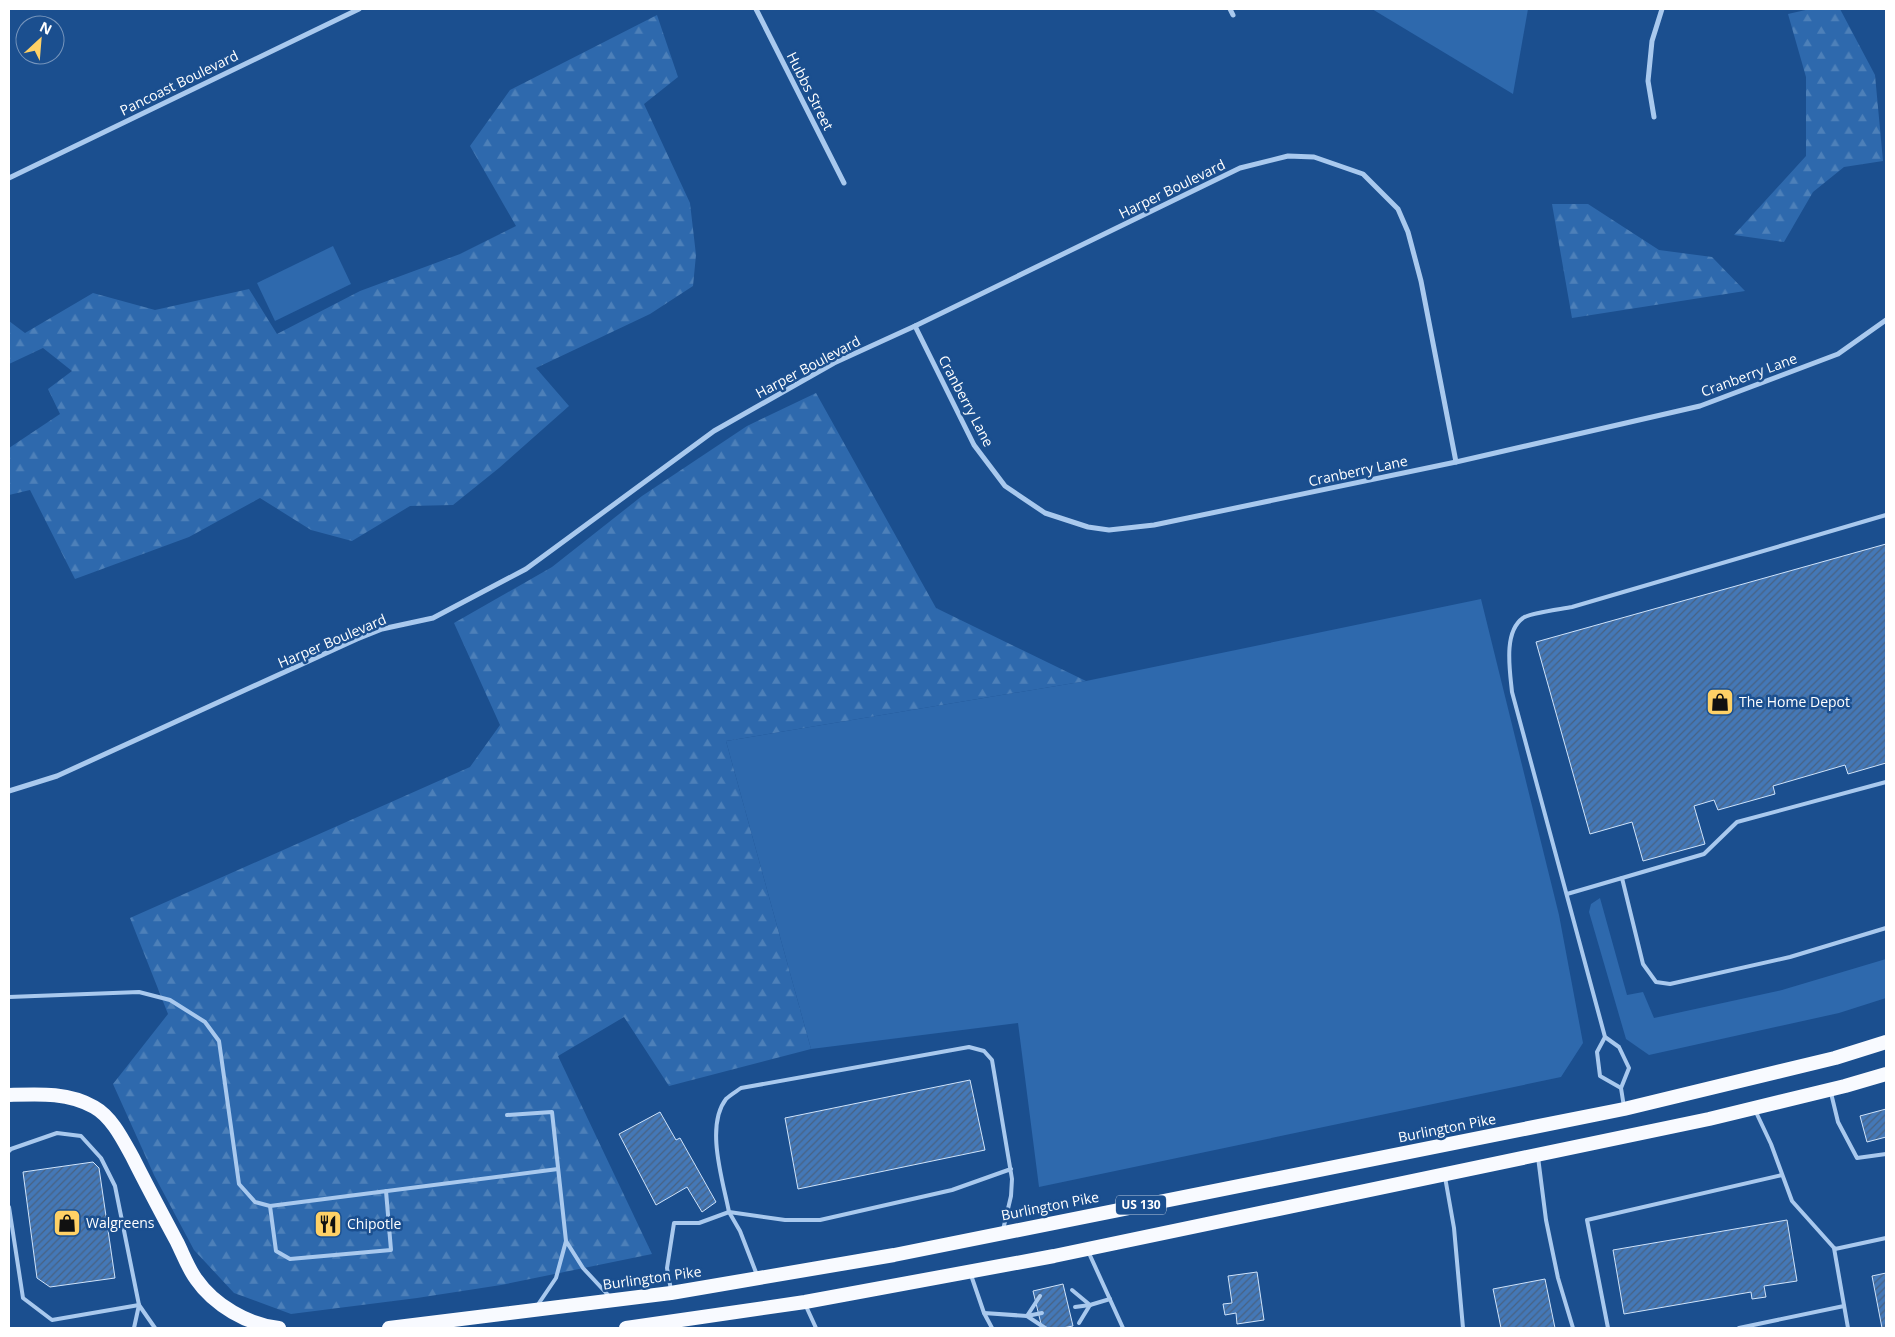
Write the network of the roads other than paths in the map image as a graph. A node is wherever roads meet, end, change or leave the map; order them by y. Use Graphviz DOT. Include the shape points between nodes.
graph roads {
  1 [pos="359,9"];
  2 [pos="756,9"];
  3 [pos="1230,9"];
  4 [pos="1662,9"];
  5 [pos="1233,15"];
  6 [pos="1654,117"];
  7 [pos="9,178"];
  8 [pos="844,183"];
  9 [pos="1886,320"];
  10 [pos="915,326"];
  11 [pos="1456,462"];
  12 [pos="1886,515"];
  13 [pos="1886,782"];
  14 [pos="9,791"];
  15 [pos="1622,878"];
  16 [pos="1567,894"];
  17 [pos="1886,928"];
  18 [pos="9,997"];
  19 [pos="1605,1037"];
  20 [pos="1886,1042"];
  21 [pos="1886,1074"];
  22 [pos="1621,1088"];
  23 [pos="1830,1089"];
  24 [pos="9,1095"];
  25 [pos="1754,1108"];
  26 [pos="1624,1109"];
  27 [pos="507,1115"];
  28 [pos="9,1151"];
  29 [pos="1886,1154"];
  30 [pos="1538,1155"];
  31 [pos="558,1169"];
  32 [pos="1011,1169"];
  33 [pos="1445,1174"];
  34 [pos="1782,1175"];
  35 [pos="386,1191"];
  36 [pos="270,1206"];
  37 [pos="9,1208"];
  38 [pos="729,1212"];
  39 [pos="1003,1232"];
  40 [pos="1886,1238"];
  41 [pos="566,1241"];
  42 [pos="1834,1248"];
  43 [pos="1087,1249"];
  44 [pos="970,1271"];
  45 [pos="758,1279"];
  46 [pos="1072,1290"];
  47 [pos="671,1293"];
  48 [pos="1040,1296"];
  49 [pos="1110,1299"];
  50 [pos="613,1300"];
  51 [pos="805,1302"];
  52 [pos="139,1305"];
  53 [pos="1090,1305"];
  54 [pos="1844,1306"];
  55 [pos="1075,1307"];
  56 [pos="534,1311"];
  57 [pos="1042,1313"];
  58 [pos="984,1314"];
  59 [pos="1026,1316"];
  60 [pos="1079,1323"];
  61 [pos="134,1328"];
  62 [pos="155,1328"];
  63 [pos="279,1328"];
  64 [pos="389,1328"];
  65 [pos="626,1328"];
  66 [pos="816,1328"];
  67 [pos="992,1328"];
  68 [pos="1045,1328"];
  69 [pos="1123,1328"];
  70 [pos="1463,1328"];
  71 [pos="1572,1328"];
  72 [pos="1608,1328"];
  73 [pos="1739,1328"];
  74 [pos="1848,1328"];
  1 -- 7 [label="street, Pancoast Boulevard"];
  2 -- 8 [label="street, Hubbs Street"];
  3 -- 5 [label="street"];
  4 -- 6 [label="street" via="1652,41 1648,81"];
  9 -- 11 [label="street, Cranberry Lane" via="1838,354 1700,406"];
  10 -- 11 [label="street, Cranberry Lane" via="974,445 1005,486 1045,513 1088,527 1108,530 1154,525"];
  10 -- 11 [label="street, Harper Boulevard" via="1240,168 1288,156 1314,157 1363,174 1398,209 1408,232 1421,281"];
  10 -- 14 [label="street, Harper Boulevard" via="834,363 714,431 526,569 464,603 433,618 382,629 357,639 57,776"];
  12 -- 16 [label="lane" via="1572,607 1523,617 1511,632 1512,692"];
  13 -- 15 [label="lane" via="1737,822 1704,854"];
  15 -- 16 [label="lane"];
  15 -- 17 [label="lane" via="1643,964 1656,982 1670,984 1758,965"];
  16 -- 19 [label="lane"];
  18 -- 36 [label="lane" via="139,992 170,1000 206,1022 219,1041 239,1184 255,1202"];
  19 -- 22 [label="lane" via="1619,1046 1629,1068"];
  19 -- 22 [label="lane" via="1597,1052 1600,1076"];
  20 -- 26 [label="highway, Burlington Pike / US 130" via="1835,1058"];
  21 -- 23 [label="highway, US 130"];
  22 -- 26 [label="lane"];
  23 -- 25 [label="highway, US 130"];
  23 -- 29 [label="lane" via="1838,1122 1857,1158"];
  24 -- 63 [label="highway" via="50,1094 76,1099 96,1108 113,1124 128,1148 196,1280 216,1301 241,1317"];
  25 -- 30 [label="highway, US 130"];
  25 -- 34 [label="lane"];
  26 -- 39 [label="highway, Burlington Pike / US 130"];
  27 -- 31 [label="lane" via="552,1112"];
  28 -- 52 [label="lane" via="56,1133 81,1136 101,1158 115,1186"];
  30 -- 33 [label="highway, US 130"];
  30 -- 71 [label="lane" via="1546,1220"];
  31 -- 35 [label="lane"];
  31 -- 41 [label="lane"];
  32 -- 38 [label="lane" via="952,1190 820,1220 786,1220"];
  32 -- 38 [label="lane" via="992,1060 984,1051 969,1047 741,1088 726,1099 718,1117 717,1146"];
  32 -- 39 [label="lane" via="1011,1196"];
  33 -- 43 [label="highway, US 130"];
  33 -- 70 [label="lane" via="1454,1228"];
  34 -- 42 [label="lane" via="1792,1202"];
  34 -- 72 [label="lane" via="1587,1220"];
  35 -- 36 [label="lane"];
  35 -- 36 [label="lane" via="391,1250 290,1259 276,1251"];
  37 -- 52 [label="lane" via="23,1298 52,1320"];
  38 -- 45 [label="lane" via="740,1231"];
  38 -- 47 [label="lane" via="698,1222 674,1224 667,1268"];
  39 -- 45 [label="highway, Burlington Pike / US 130"];
  40 -- 42 [label="lane"];
  41 -- 50 [label="lane" via="583,1268"];
  41 -- 56 [label="lane" via="556,1278"];
  42 -- 54 [label="lane"];
  43 -- 44 [label="highway, US 130"];
  43 -- 49 [label="lane"];
  44 -- 51 [label="highway, US 130"];
  44 -- 58 [label="lane"];
  45 -- 47 [label="highway, Burlington Pike / US 130"];
  46 -- 53 [label="lane"];
  47 -- 50 [label="highway, Burlington Pike / US 130"];
  48 -- 59 [label="lane"];
  49 -- 53 [label="lane"];
  49 -- 69 [label="lane"];
  50 -- 56 [label="highway, Burlington Pike / US 130"];
  51 -- 65 [label="highway, US 130"];
  51 -- 66 [label="lane"];
  52 -- 61 [label="lane"];
  52 -- 62 [label="lane"];
  53 -- 55 [label="lane"];
  53 -- 60 [label="lane"];
  54 -- 73 [label="lane"];
  54 -- 74 [label="lane"];
  56 -- 64 [label="highway, Burlington Pike / US 130"];
  57 -- 59 [label="lane"];
  58 -- 59 [label="lane"];
  58 -- 67 [label="lane"];
  59 -- 68 [label="lane"];
}
